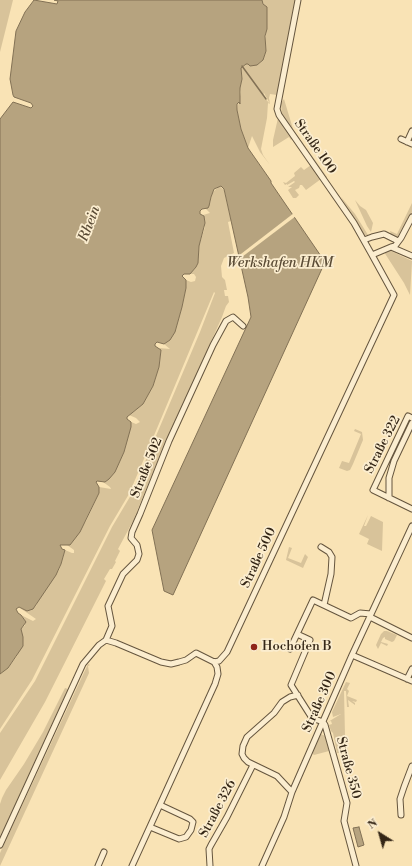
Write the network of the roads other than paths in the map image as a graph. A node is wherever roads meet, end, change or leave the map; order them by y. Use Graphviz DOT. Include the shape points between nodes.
graph roads {
  1 [pos="298,0"];
  2 [pos="412,131"];
  3 [pos="401,139"];
  4 [pos="409,143"];
  5 [pos="412,217"];
  6 [pos="364,240"];
  7 [pos="398,241"];
  8 [pos="391,247"];
  9 [pos="372,255"];
  10 [pos="412,256"];
  11 [pos="243,326"];
  12 [pos="412,418"];
  13 [pos="412,424"];
  14 [pos="389,498"];
  15 [pos="412,509"];
  16 [pos="412,526"];
  17 [pos="321,547"];
  18 [pos="324,605"];
  19 [pos="370,615"];
  20 [pos="297,634"];
  21 [pos="412,638"];
  22 [pos="106,640"];
  23 [pos="290,649"];
  24 [pos="352,656"];
  25 [pos="214,662"];
  26 [pos="412,668"];
  27 [pos="409,680"];
  28 [pos="298,695"];
  29 [pos="323,722"];
  30 [pos="253,765"];
  31 [pos="412,766"];
  32 [pos="292,792"];
  33 [pos="160,805"];
  34 [pos="401,814"];
  35 [pos="150,827"];
  36 [pos="0,845"];
  37 [pos="104,852"];
  38 [pos="98,866"];
  39 [pos="132,866"];
  40 [pos="210,866"];
  41 [pos="262,866"];
  42 [pos="356,866"];
  1 -- 6 [label="street, Straße 100" via="277,109"];
  2 -- 4 [label="street"];
  3 -- 4 [label="street"];
  5 -- 7 [label="street"];
  6 -- 7 [label="street" via="384,234"];
  6 -- 9 [label="street, Straße 100"];
  7 -- 8 [label="street"];
  8 -- 9 [label="street"];
  8 -- 10 [label="street"];
  9 -- 25 [label="street, Straße 500" via="394,295 227,652 219,661"];
  11 -- 22 [label="street, Straße 502" via="233,317 226,321 169,441 132,532 131,538 140,554 123,574 108,606 112,626"];
  12 -- 14 [label="street, Straße 322" via="408,416 373,490"];
  13 -- 14 [label="street" via="394,461 389,478"];
  14 -- 15 [label="street, Straße 322"];
  16 -- 19 [label="street, Straße 300"];
  17 -- 18 [label="street" via="332,556 331,579"];
  18 -- 19 [label="street" via="351,618 360,613"];
  18 -- 20 [label="street" via="313,600"];
  19 -- 21 [label="street"];
  19 -- 24 [label="street, Straße 300"];
  20 -- 23 [label="street"];
  20 -- 28 [label="street" via="310,640 291,685"];
  22 -- 25 [label="street" via="166,663 186,660 196,653"];
  22 -- 36 [label="street" via="83,664"];
  24 -- 27 [label="street"];
  24 -- 29 [label="street, Straße 300"];
  25 -- 33 [label="street" via="218,674 215,684"];
  26 -- 27 [label="street"];
  28 -- 29 [label="street" via="312,718"];
  28 -- 30 [label="street" via="282,702 274,713 247,737 242,754"];
  29 -- 32 [label="street, Straße 300"];
  29 -- 42 [label="street, Straße 350" via="347,803 344,821"];
  30 -- 32 [label="street" via="277,776"];
  30 -- 40 [label="street, Straße 326" via="209,849"];
  31 -- 34 [label="street" via="400,800"];
  32 -- 41 [label="street, Straße 300"];
  33 -- 35 [label="street"];
  33 -- 35 [label="street" via="190,819 193,822 191,830 186,837 179,839"];
  35 -- 39 [label="street"];
  37 -- 38 [label="street"];
}
